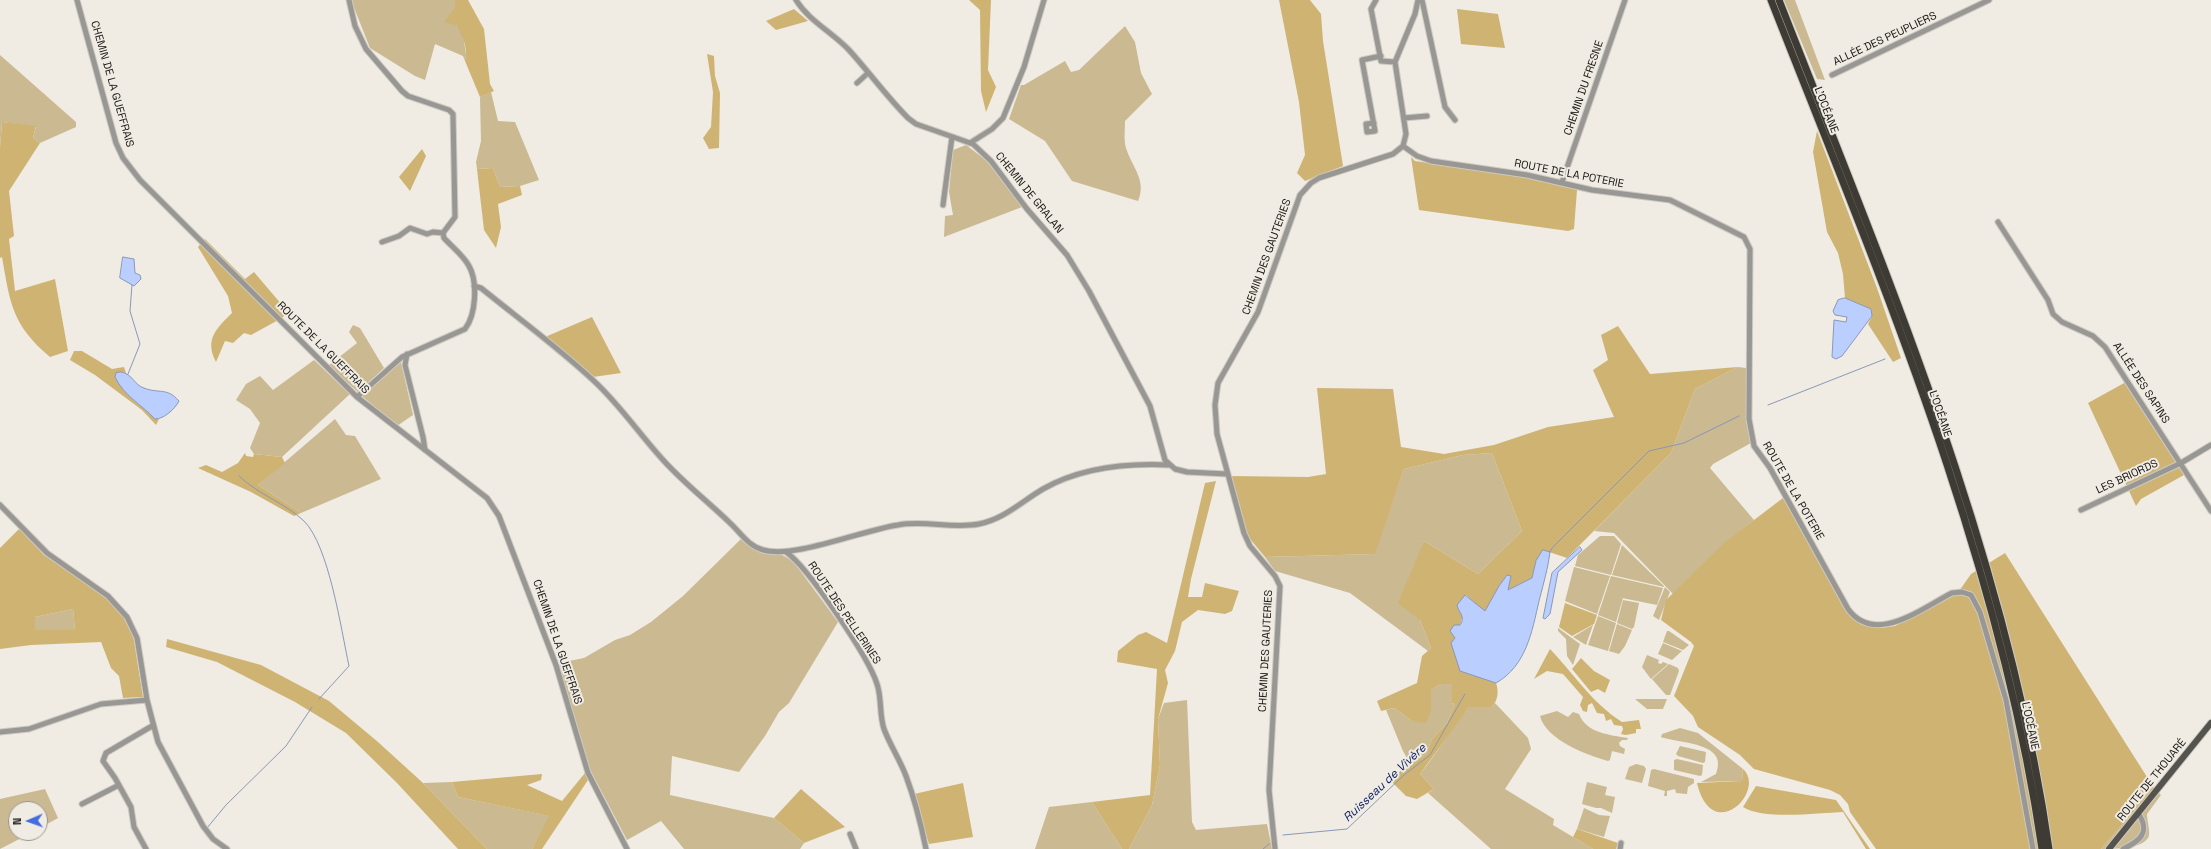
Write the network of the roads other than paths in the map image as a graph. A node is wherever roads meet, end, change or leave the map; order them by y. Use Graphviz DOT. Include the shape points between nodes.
graph roads {
  1 [pos="77,0"];
  2 [pos="349,0"];
  3 [pos="796,0"];
  4 [pos="1044,0"];
  5 [pos="1376,0"];
  6 [pos="1418,0"];
  7 [pos="1422,0"];
  8 [pos="1625,0"];
  9 [pos="1771,0"];
  10 [pos="1779,0"];
  11 [pos="1989,0"];
  12 [pos="1381,56"];
  13 [pos="1395,62"];
  14 [pos="868,73"];
  15 [pos="1832,75"];
  16 [pos="857,83"];
  17 [pos="1427,116"];
  18 [pos="1404,118"];
  19 [pos="1455,120"];
  20 [pos="1374,123"];
  21 [pos="952,137"];
  22 [pos="970,143"];
  23 [pos="1403,146"];
  24 [pos="1562,182"];
  25 [pos="166,205"];
  26 [pos="943,205"];
  27 [pos="1998,222"];
  28 [pos="443,233"];
  29 [pos="382,242"];
  30 [pos="474,286"];
  31 [pos="407,354"];
  32 [pos="357,397"];
  33 [pos="2211,445"];
  34 [pos="425,450"];
  35 [pos="2181,463"];
  36 [pos="1169,464"];
  37 [pos="1227,474"];
  38 [pos="478,491"];
  39 [pos="0,505"];
  40 [pos="2081,510"];
  41 [pos="2211,511"];
  42 [pos="786,552"];
  43 [pos="147,700"];
  44 [pos="2211,723"];
  45 [pos="152,726"];
  46 [pos="0,732"];
  47 [pos="119,785"];
  48 [pos="82,804"];
  49 [pos="2138,813"];
  50 [pos="850,834"];
  51 [pos="146,849"];
  52 [pos="227,849"];
  53 [pos="627,849"];
  54 [pos="856,849"];
  55 [pos="926,849"];
  56 [pos="1275,849"];
  57 [pos="2033,849"];
  58 [pos="2042,849"];
  59 [pos="2049,849"];
  60 [pos="2109,849"];
  61 [pos="2123,849"];
  1 -- 25 [label="street, CHEMIN DE LA GUEFFRAIS" via="116,143 140,180"];
  2 -- 28 [label="street" via="355,26 366,48 408,96 449,110 453,114 455,217"];
  3 -- 14 [label="street, CHEMIN DE GRALAN" via="802,9 838,39"];
  4 -- 22 [label="street" via="1024,67 1003,118 992,129"];
  5 -- 12 [label="street" via="1371,9"];
  6 -- 13 [label="street" via="1415,14"];
  7 -- 19 [label="street" via="1445,107"];
  8 -- 24 [label="street, CHEMIN DU FRESNE"];
  9 -- 58 [label="highway, L’OCÉANE" via="1877,272 1932,424 1965,525 2009,682"];
  10 -- 59 [label="highway, L’OCÉANE" via="1894,296 1969,513 2017,682"];
  11 -- 15 [label="street, ALLÉE DES PEUPLIERS"];
  12 -- 13 [label="street" via="1382,61"];
  12 -- 20 [label="street" via="1362,60"];
  13 -- 18 [label="street"];
  14 -- 16 [label="street"];
  14 -- 21 [label="street, CHEMIN DE GRALAN" via="908,118 916,124"];
  17 -- 18 [label="street"];
  18 -- 23 [label="street" via="1406,134"];
  21 -- 22 [label="street, CHEMIN DE GRALAN"];
  21 -- 26 [label="street"];
  22 -- 36 [label="street, CHEMIN DE GRALAN" via="991,161 1027,209 1067,255 1150,406 1162,452"];
  23 -- 24 [label="street, ROUTE DE LA POTERIE" via="1417,156 1431,161"];
  23 -- 37 [label="street, CHEMIN DES GAUTERIES" via="1393,154 1319,178 1311,182 1300,195 1258,312 1218,383 1215,420"];
  24 -- 57 [label="street, ROUTE DE LA POTERIE" via="1592,190 1677,202 1738,233 1748,242 1749,419 1754,446 1770,468 1848,609 1858,620 1875,626 1889,625 1952,593 1962,592 1974,598 2006,700"];
  25 -- 32 [label="street, ROUTE DE LA GUEFFRAIS"];
  27 -- 35 [label="street, ALLÉE DES SAPINS" via="2048,300 2053,314 2062,322 2093,336 2106,346"];
  28 -- 29 [label="street" via="427,234 410,228 399,236"];
  28 -- 30 [label="street" via="444,238 470,267"];
  30 -- 31 [label="street" via="471,322 465,329"];
  30 -- 42 [label="street" via="481,288 596,382 683,482 730,522 752,545 768,552"];
  31 -- 32 [label="street"];
  31 -- 34 [label="street" via="405,365"];
  32 -- 34 [label="street, ROUTE DE LA GUEFFRAIS"];
  33 -- 35 [label="street"];
  34 -- 38 [label="street, ROUTE DE LA GUEFFRAIS"];
  35 -- 40 [label="street, LES BRIORDS"];
  35 -- 41 [label="street, ALLÉE DES SAPINS"];
  36 -- 37 [label="street" via="1175,469 1187,472"];
  36 -- 42 [label="street" via="1136,464 1078,475 1048,487 1013,510 980,524 898,525"];
  37 -- 56 [label="street, CHEMIN DES GAUTERIES" via="1250,546 1280,586 1269,790"];
  38 -- 53 [label="street, CHEMIN DE LA GUEFFRAIS" via="495,509 506,530 558,671 588,773"];
  39 -- 43 [label="street" via="47,553 113,600 127,617 137,638"];
  42 -- 55 [label="street, ROUTE DES PELLERINES" via="799,563 828,603 873,674 884,727 906,775"];
  43 -- 45 [label="street"];
  43 -- 46 [label="street" via="101,704 29,728"];
  44 -- 49 [label="main road, ROUTE DE THOUARÉ"];
  45 -- 47 [label="street" via="103,757 109,772"];
  45 -- 52 [label="street" via="196,814 213,839"];
  47 -- 48 [label="street"];
  47 -- 51 [label="street" via="131,807 134,827"];
  49 -- 60 [label="main road, ROUTE DE THOUARÉ"];
  49 -- 61 [label="street" via="2143,835 2137,843"];
  50 -- 54 [label="street"];
}
